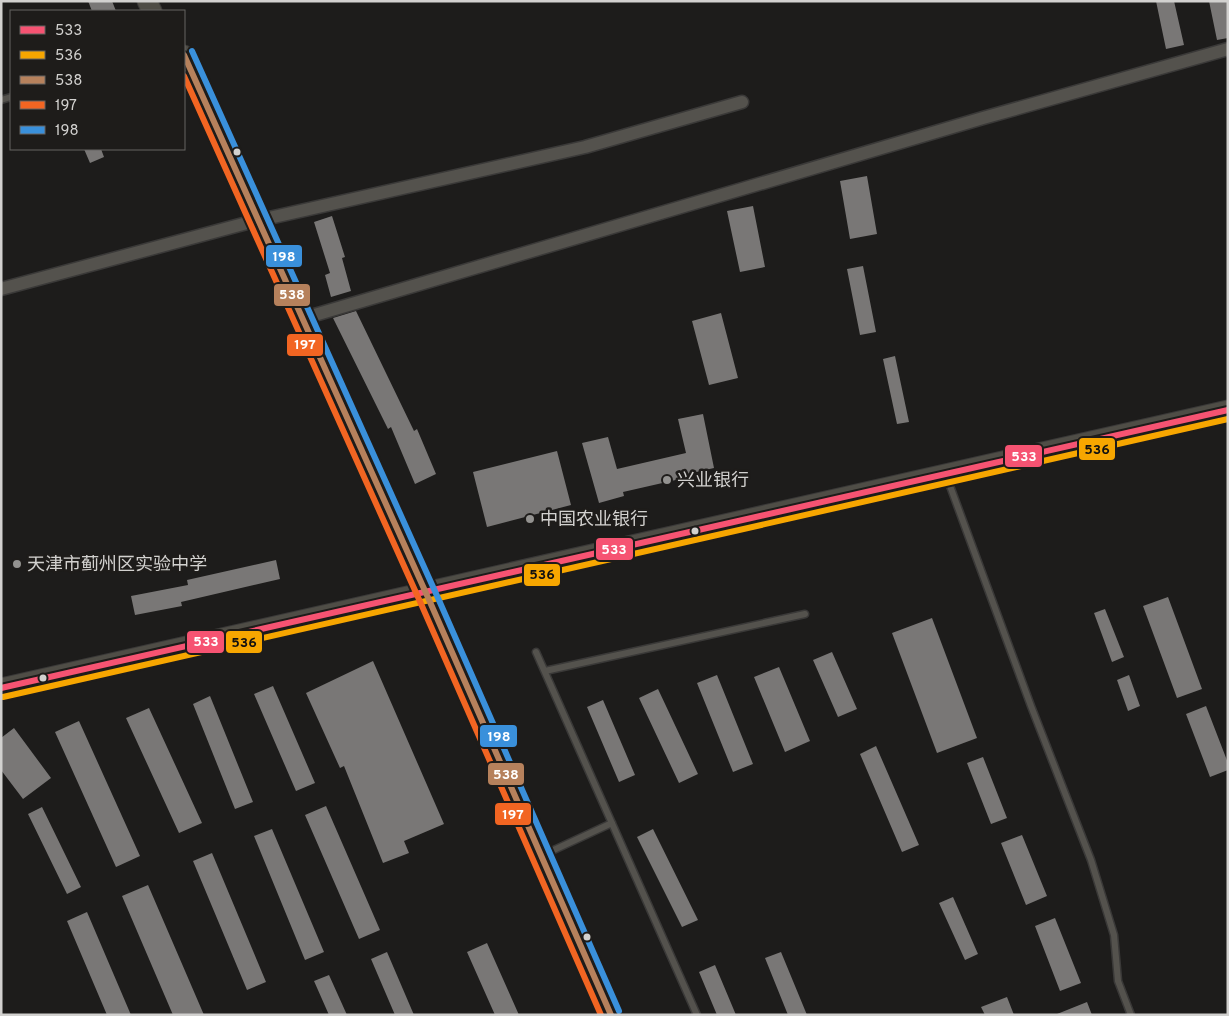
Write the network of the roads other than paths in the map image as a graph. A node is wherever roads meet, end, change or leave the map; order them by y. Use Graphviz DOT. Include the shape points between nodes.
graph roads {
  1 [pos="1228,49"];
  2 [pos="185,57"];
  3 [pos="185,85"];
  4 [pos="742,102"];
  5 [pos="252,222"];
  6 [pos="1,289"];
  7 [pos="301,319"];
  8 [pos="1228,410"];
  9 [pos="1228,422"];
  10 [pos="948,480"];
  11 [pos="422,598"];
  12 [pos="805,614"];
  13 [pos="536,652"];
  14 [pos="545,671"];
  15 [pos="1,688"];
  16 [pos="1,700"];
  17 [pos="612,823"];
  18 [pos="542,856"];
  19 [pos="597,1015"];
  20 [pos="611,1015"];
  21 [pos="697,1015"];
  22 [pos="1131,1015"];
  1 -- 7 [label="street"];
  2 -- 5 [label="main road"];
  3 -- 5 [label="main road"];
  4 -- 5 [label="street" via="585,147"];
  5 -- 6 [label="street"];
  5 -- 7 [label="main road"];
  5 -- 11 [label="main road"];
  7 -- 11 [label="main road"];
  8 -- 10 [label="main road"];
  9 -- 10 [label="main road"];
  10 -- 11 [label="main road"];
  10 -- 22 [label="lane" via="1091,860 1114,935 1118,980"];
  11 -- 15 [label="main road"];
  11 -- 16 [label="main road"];
  11 -- 18 [label="main road"];
  11 -- 19 [label="main road"];
  12 -- 14 [label="lane"];
  13 -- 14 [label="lane"];
  14 -- 17 [label="lane"];
  17 -- 18 [label="lane"];
  17 -- 21 [label="lane"];
  18 -- 20 [label="main road"];
}
